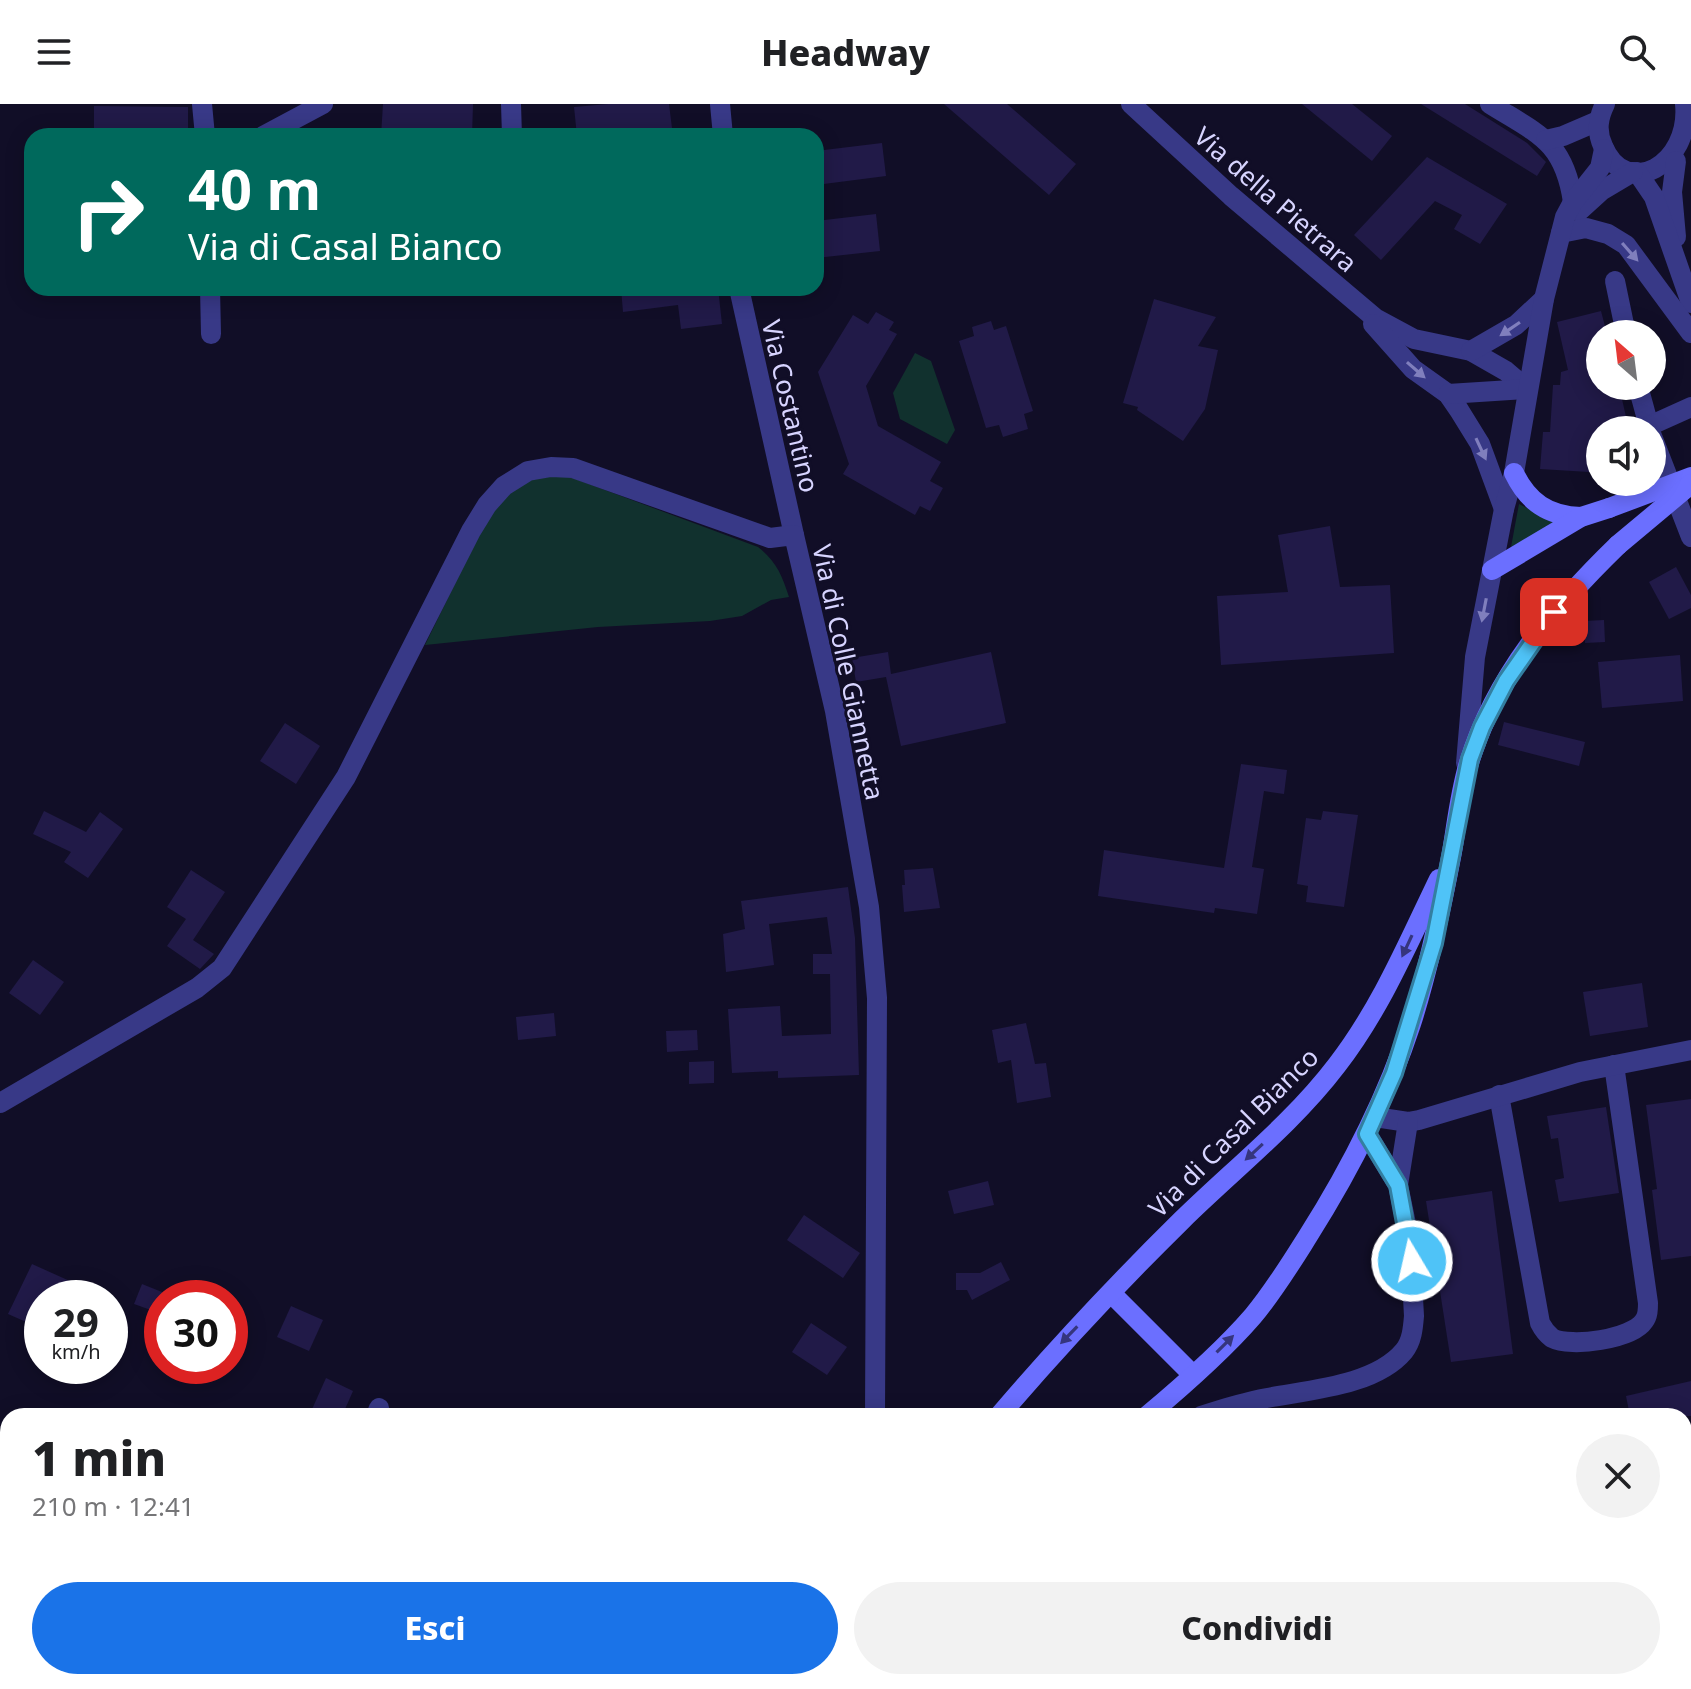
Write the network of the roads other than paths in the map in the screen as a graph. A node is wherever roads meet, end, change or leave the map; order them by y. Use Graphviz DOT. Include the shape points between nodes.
graph roads {
  1 [pos="202,104"];
  2 [pos="323,104"];
  3 [pos="511,104"];
  4 [pos="720,104"];
  5 [pos="1131,104"];
  6 [pos="1490,104"];
  7 [pos="1685,104"];
  8 [pos="1602,112"];
  9 [pos="204,128"];
  10 [pos="278,128"];
  11 [pos="512,128"];
  12 [pos="722,128"];
  13 [pos="1546,140"];
  14 [pos="1604,149"];
  15 [pos="1676,161"];
  16 [pos="1635,172"];
  17 [pos="1573,202"];
  18 [pos="1561,233"];
  19 [pos="1680,277"];
  20 [pos="1615,281"];
  21 [pos="210,296"];
  22 [pos="741,296"];
  23 [pos="1544,299"];
  24 [pos="1352,300"];
  25 [pos="1691,303"];
  26 [pos="1623,320"];
  27 [pos="1691,333"];
  28 [pos="211,334"];
  29 [pos="1471,351"];
  30 [pos="1527,389"];
  31 [pos="1448,394"];
  32 [pos="1691,407"];
  33 [pos="1666,422"];
  34 [pos="1666,472"];
  35 [pos="1514,473"];
  36 [pos="1691,477"];
  37 [pos="1691,484"];
  38 [pos="1504,509"];
  39 [pos="1581,517"];
  40 [pos="794,535"];
  41 [pos="1691,537"];
  42 [pos="1492,570"];
  43 [pos="1465,777"];
  44 [pos="1452,850"];
  45 [pos="1691,1050"];
  46 [pos="1614,1065"];
  47 [pos="1499,1095"];
  48 [pos="0,1103"];
  49 [pos="1408,1122"];
  50 [pos="1371,1125"];
  51 [pos="1398,1185"];
  52 [pos="1111,1293"];
  53 [pos="1193,1375"];
  54 [pos="875,1408"];
  55 [pos="1006,1408"];
  56 [pos="1156,1408"];
  57 [pos="1230,1408"];
  1 -- 9 [label="street"];
  2 -- 10 [label="street"];
  3 -- 11 [label="street"];
  4 -- 12 [label="street"];
  5 -- 24 [label="street, Via della Pietrara"];
  6 -- 13 [label="street"];
  7 -- 15 [label="street" via="1691,128"];
  8 -- 13 [label="street" via="1563,136"];
  8 -- 14 [label="street" via="1599,136"];
  13 -- 17 [label="street" via="1563,161"];
  14 -- 16 [label="street"];
  14 -- 17 [label="street" via="1600,168"];
  15 -- 16 [label="street" via="1658,171"];
  15 -- 19 [label="street" via="1672,192"];
  16 -- 18 [label="street" via="1589,201"];
  16 -- 19 [label="street" via="1654,197"];
  17 -- 18 [label="street"];
  18 -- 23 [label="street"];
  18 -- 27 [label="street, one-way" via="1586,228 1626,245"];
  19 -- 25 [label="street"];
  20 -- 26 [label="street"];
  21 -- 28 [label="street"];
  22 -- 40 [label="street, Via Costantino"];
  23 -- 29 [label="street, one-way" via="1516,325"];
  23 -- 30 [label="street"];
  24 -- 29 [label="street" via="1398,333"];
  24 -- 31 [label="street, one-way" via="1413,369"];
  29 -- 30 [label="street"];
  30 -- 31 [label="street"];
  30 -- 35 [label="street"];
  31 -- 38 [label="street, one-way" via="1480,444"];
  32 -- 33 [label="street"];
  34 -- 41 [label="street"];
  35 -- 38 [label="street"];
  35 -- 39 [label="main road" via="1534,502 1553,513"];
  36 -- 39 [label="main road, bridge"];
  37 -- 43 [label="main road, Via di Casal Bianco, bridge" via="1618,545 1524,652 1482,727"];
  38 -- 42 [label="street"];
  39 -- 42 [label="main road"];
  40 -- 48 [label="street, Via di Colle Giannetta" via="770,538 573,468 539,469 512,480 495,494 471,531 359,754 222,968 197,988"];
  40 -- 54 [label="street, Via di Colle Giannetta" via="835,711 874,939"];
  42 -- 43 [label="street, one-way" via="1475,657"];
  43 -- 44 [label="main road, Via di Casal Bianco"];
  44 -- 50 [label="main road, Via di Casal Bianco" via="1412,1022"];
  44 -- 52 [label="main road, Via di Casal Bianco, one-way" via="1380,1003 1335,1069"];
  45 -- 46 [label="street"];
  46 -- 47 [label="street"];
  46 -- 47 [label="street" via="1648,1303 1643,1323 1620,1336 1565,1342 1552,1338 1540,1323"];
  47 -- 49 [label="street"];
  49 -- 50 [label="street"];
  49 -- 51 [label="street"];
  50 -- 51 [label="street"];
  53 -- 50 [label="main road, Via di Casal Bianco, one-way" via="1269,1295"];
  51 -- 57 [label="street" via="1414,1279 1413,1328 1406,1348 1381,1368 1338,1385"];
  52 -- 53 [label="main road"];
  52 -- 55 [label="main road, Via di Casal Bianco, one-way"];
  53 -- 56 [label="main road, Via di Casal Bianco"];
}
